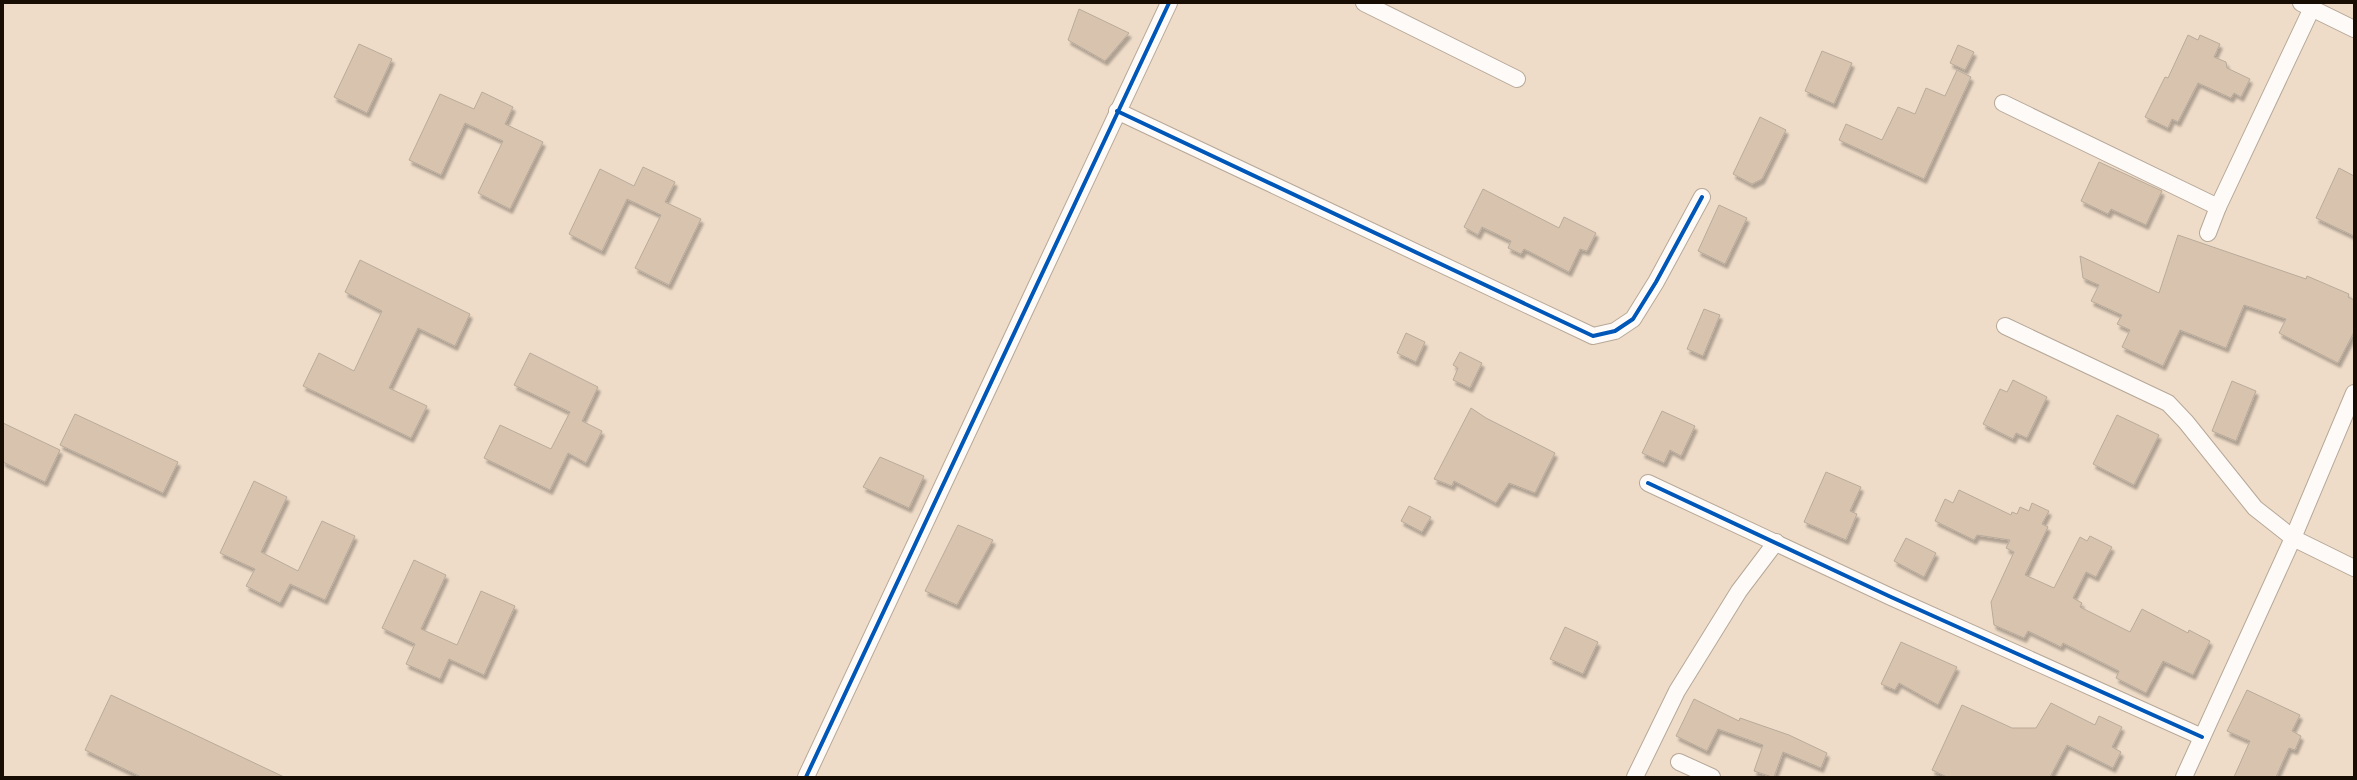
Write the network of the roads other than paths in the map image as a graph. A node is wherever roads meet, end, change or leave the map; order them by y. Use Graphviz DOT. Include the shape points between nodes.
graph roads {
  1 [pos="1169,3"];
  2 [pos="1364,3"];
  3 [pos="2307,6"];
  4 [pos="2354,29"];
  5 [pos="1517,79"];
  6 [pos="2003,103"];
  7 [pos="1117,111"];
  8 [pos="1702,197"];
  9 [pos="2218,207"];
  10 [pos="2208,233"];
  11 [pos="2005,326"];
  12 [pos="2354,393"];
  13 [pos="1648,483"];
  14 [pos="2293,538"];
  15 [pos="1776,542"];
  16 [pos="2354,568"];
  17 [pos="2202,737"];
  18 [pos="1679,762"];
  19 [pos="806,777"];
  20 [pos="1635,777"];
  21 [pos="1712,777"];
  22 [pos="2184,777"];
  1 -- 7 [label="street"];
  2 -- 5 [label="street"];
  3 -- 4 [label="street"];
  3 -- 9 [label="street"];
  6 -- 9 [label="street"];
  7 -- 8 [label="street" via="1593,336 1615,331 1632,319 1656,282"];
  7 -- 19 [label="street"];
  9 -- 10 [label="street"];
  11 -- 14 [label="street" via="2168,403 2255,508"];
  12 -- 14 [label="street"];
  13 -- 15 [label="street"];
  14 -- 16 [label="street"];
  14 -- 17 [label="street"];
  15 -- 17 [label="street"];
  15 -- 20 [label="street" via="1739,591 1677,692"];
  17 -- 22 [label="street"];
  18 -- 21 [label="street"];
}
